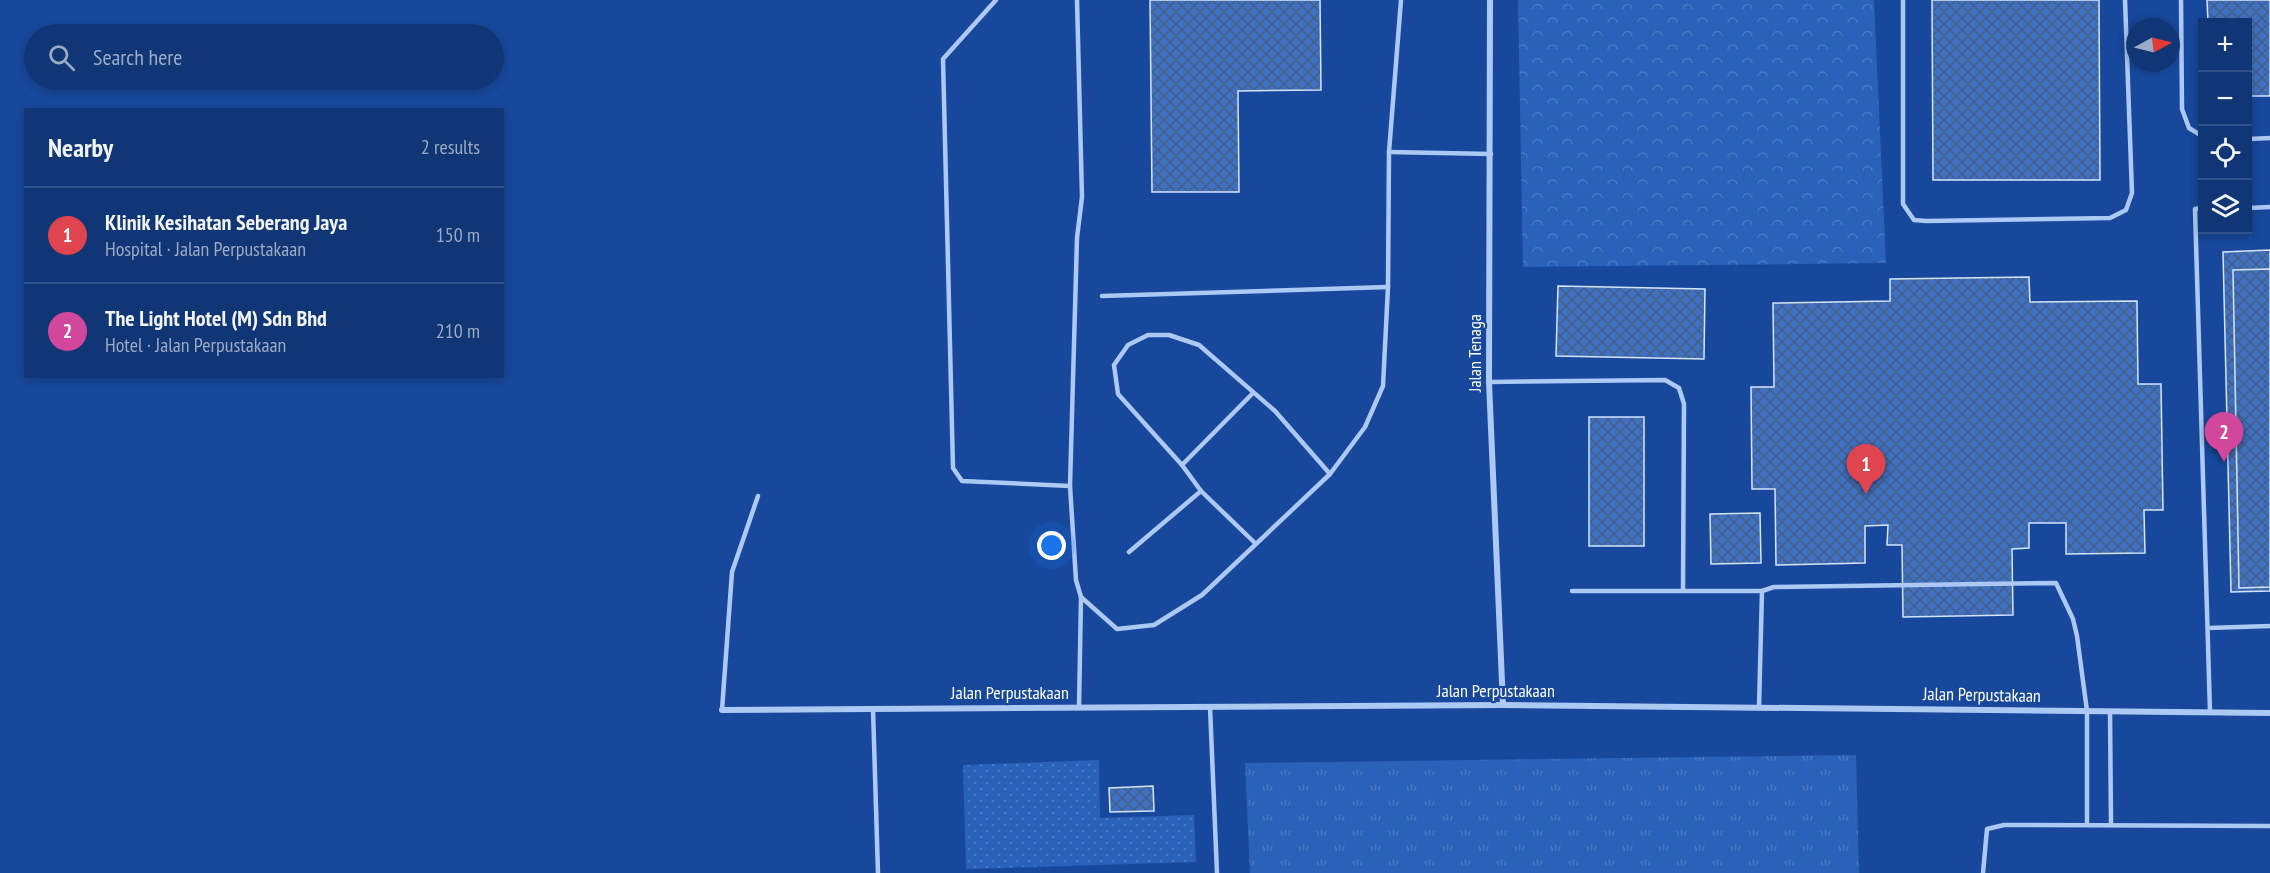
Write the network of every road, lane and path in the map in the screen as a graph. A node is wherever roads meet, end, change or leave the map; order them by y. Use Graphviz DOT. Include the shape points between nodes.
graph roads {
  1 [pos="996,0"];
  2 [pos="1077,0"];
  3 [pos="1401,0"];
  4 [pos="1490,0"];
  5 [pos="1903,0"];
  6 [pos="2125,0"];
  7 [pos="2181,0"];
  8 [pos="2198,134"];
  9 [pos="2270,138"];
  10 [pos="2252,139"];
  11 [pos="1389,152"];
  12 [pos="1491,154"];
  13 [pos="2270,207"];
  14 [pos="2198,208"];
  15 [pos="2252,208"];
  16 [pos="1388,287"];
  17 [pos="1102,296"];
  18 [pos="1489,382"];
  19 [pos="1252,393"];
  20 [pos="1182,465"];
  21 [pos="1330,474"];
  22 [pos="1070,486"];
  23 [pos="1201,491"];
  24 [pos="758,496"];
  25 [pos="1255,543"];
  26 [pos="1129,552"];
  27 [pos="1683,590"];
  28 [pos="1572,591"];
  29 [pos="1762,591"];
  30 [pos="1081,597"];
  31 [pos="2270,626"];
  32 [pos="2208,628"];
  33 [pos="1503,705"];
  34 [pos="1210,707"];
  35 [pos="1079,708"];
  36 [pos="1759,708"];
  37 [pos="873,709"];
  38 [pos="722,710"];
  39 [pos="2087,711"];
  40 [pos="2110,711"];
  41 [pos="2210,712"];
  42 [pos="2270,713"];
  43 [pos="2111,824"];
  44 [pos="2087,825"];
  45 [pos="2270,826"];
  46 [pos="878,873"];
  47 [pos="1217,873"];
  48 [pos="1983,873"];
  1 -- 22 [label="lane" via="943,59 953,468 962,481"];
  2 -- 22 [label="lane" via="1082,197 1077,238"];
  3 -- 11 [label="lane"];
  4 -- 12 [label="street, Jalan Tenaga"];
  5 -- 6 [label="lane" via="1903,204 1914,220 1926,221 2110,218 2126,210 2133,193"];
  7 -- 8 [label="lane" via="2182,109 2189,128"];
  9 -- 10 [label="lane"];
  11 -- 12 [label="lane"];
  11 -- 16 [label="lane"];
  12 -- 18 [label="street, Jalan Tenaga"];
  13 -- 15 [label="lane"];
  14 -- 32 [label="lane"];
  16 -- 17 [label="lane"];
  16 -- 21 [label="lane" via="1383,386 1365,427"];
  18 -- 27 [label="lane" via="1665,380 1679,388 1684,404"];
  18 -- 33 [label="street, Jalan Tenaga"];
  19 -- 20 [label="lane"];
  19 -- 20 [label="lane" via="1199,345 1169,334 1148,335 1128,345 1114,365 1118,394"];
  19 -- 21 [label="lane" via="1275,411"];
  20 -- 23 [label="lane"];
  21 -- 25 [label="lane"];
  22 -- 30 [label="lane" via="1076,580"];
  23 -- 25 [label="lane"];
  23 -- 26 [label="lane"];
  24 -- 38 [label="lane" via="732,572"];
  25 -- 30 [label="lane" via="1202,596 1154,625 1117,629"];
  27 -- 28 [label="lane"];
  27 -- 29 [label="lane"];
  29 -- 36 [label="lane"];
  29 -- 39 [label="lane" via="1774,587 2056,583 2073,618"];
  30 -- 35 [label="lane"];
  31 -- 32 [label="lane"];
  32 -- 41 [label="lane"];
  33 -- 34 [label="street, Jalan Perpustakaan"];
  33 -- 36 [label="street, Jalan Perpustakaan"];
  34 -- 35 [label="street, Jalan Perpustakaan"];
  34 -- 47 [label="lane"];
  35 -- 37 [label="street, Jalan Perpustakaan"];
  36 -- 39 [label="street, Jalan Perpustakaan"];
  37 -- 38 [label="street, Jalan Perpustakaan"];
  37 -- 46 [label="lane"];
  39 -- 40 [label="street, Jalan Perpustakaan"];
  39 -- 44 [label="lane"];
  40 -- 41 [label="street, Jalan Perpustakaan"];
  40 -- 43 [label="lane"];
  41 -- 42 [label="street, Jalan Perpustakaan"];
  43 -- 44 [label="lane"];
  43 -- 45 [label="lane"];
  44 -- 48 [label="lane" via="2004,825 1987,829"];
}
